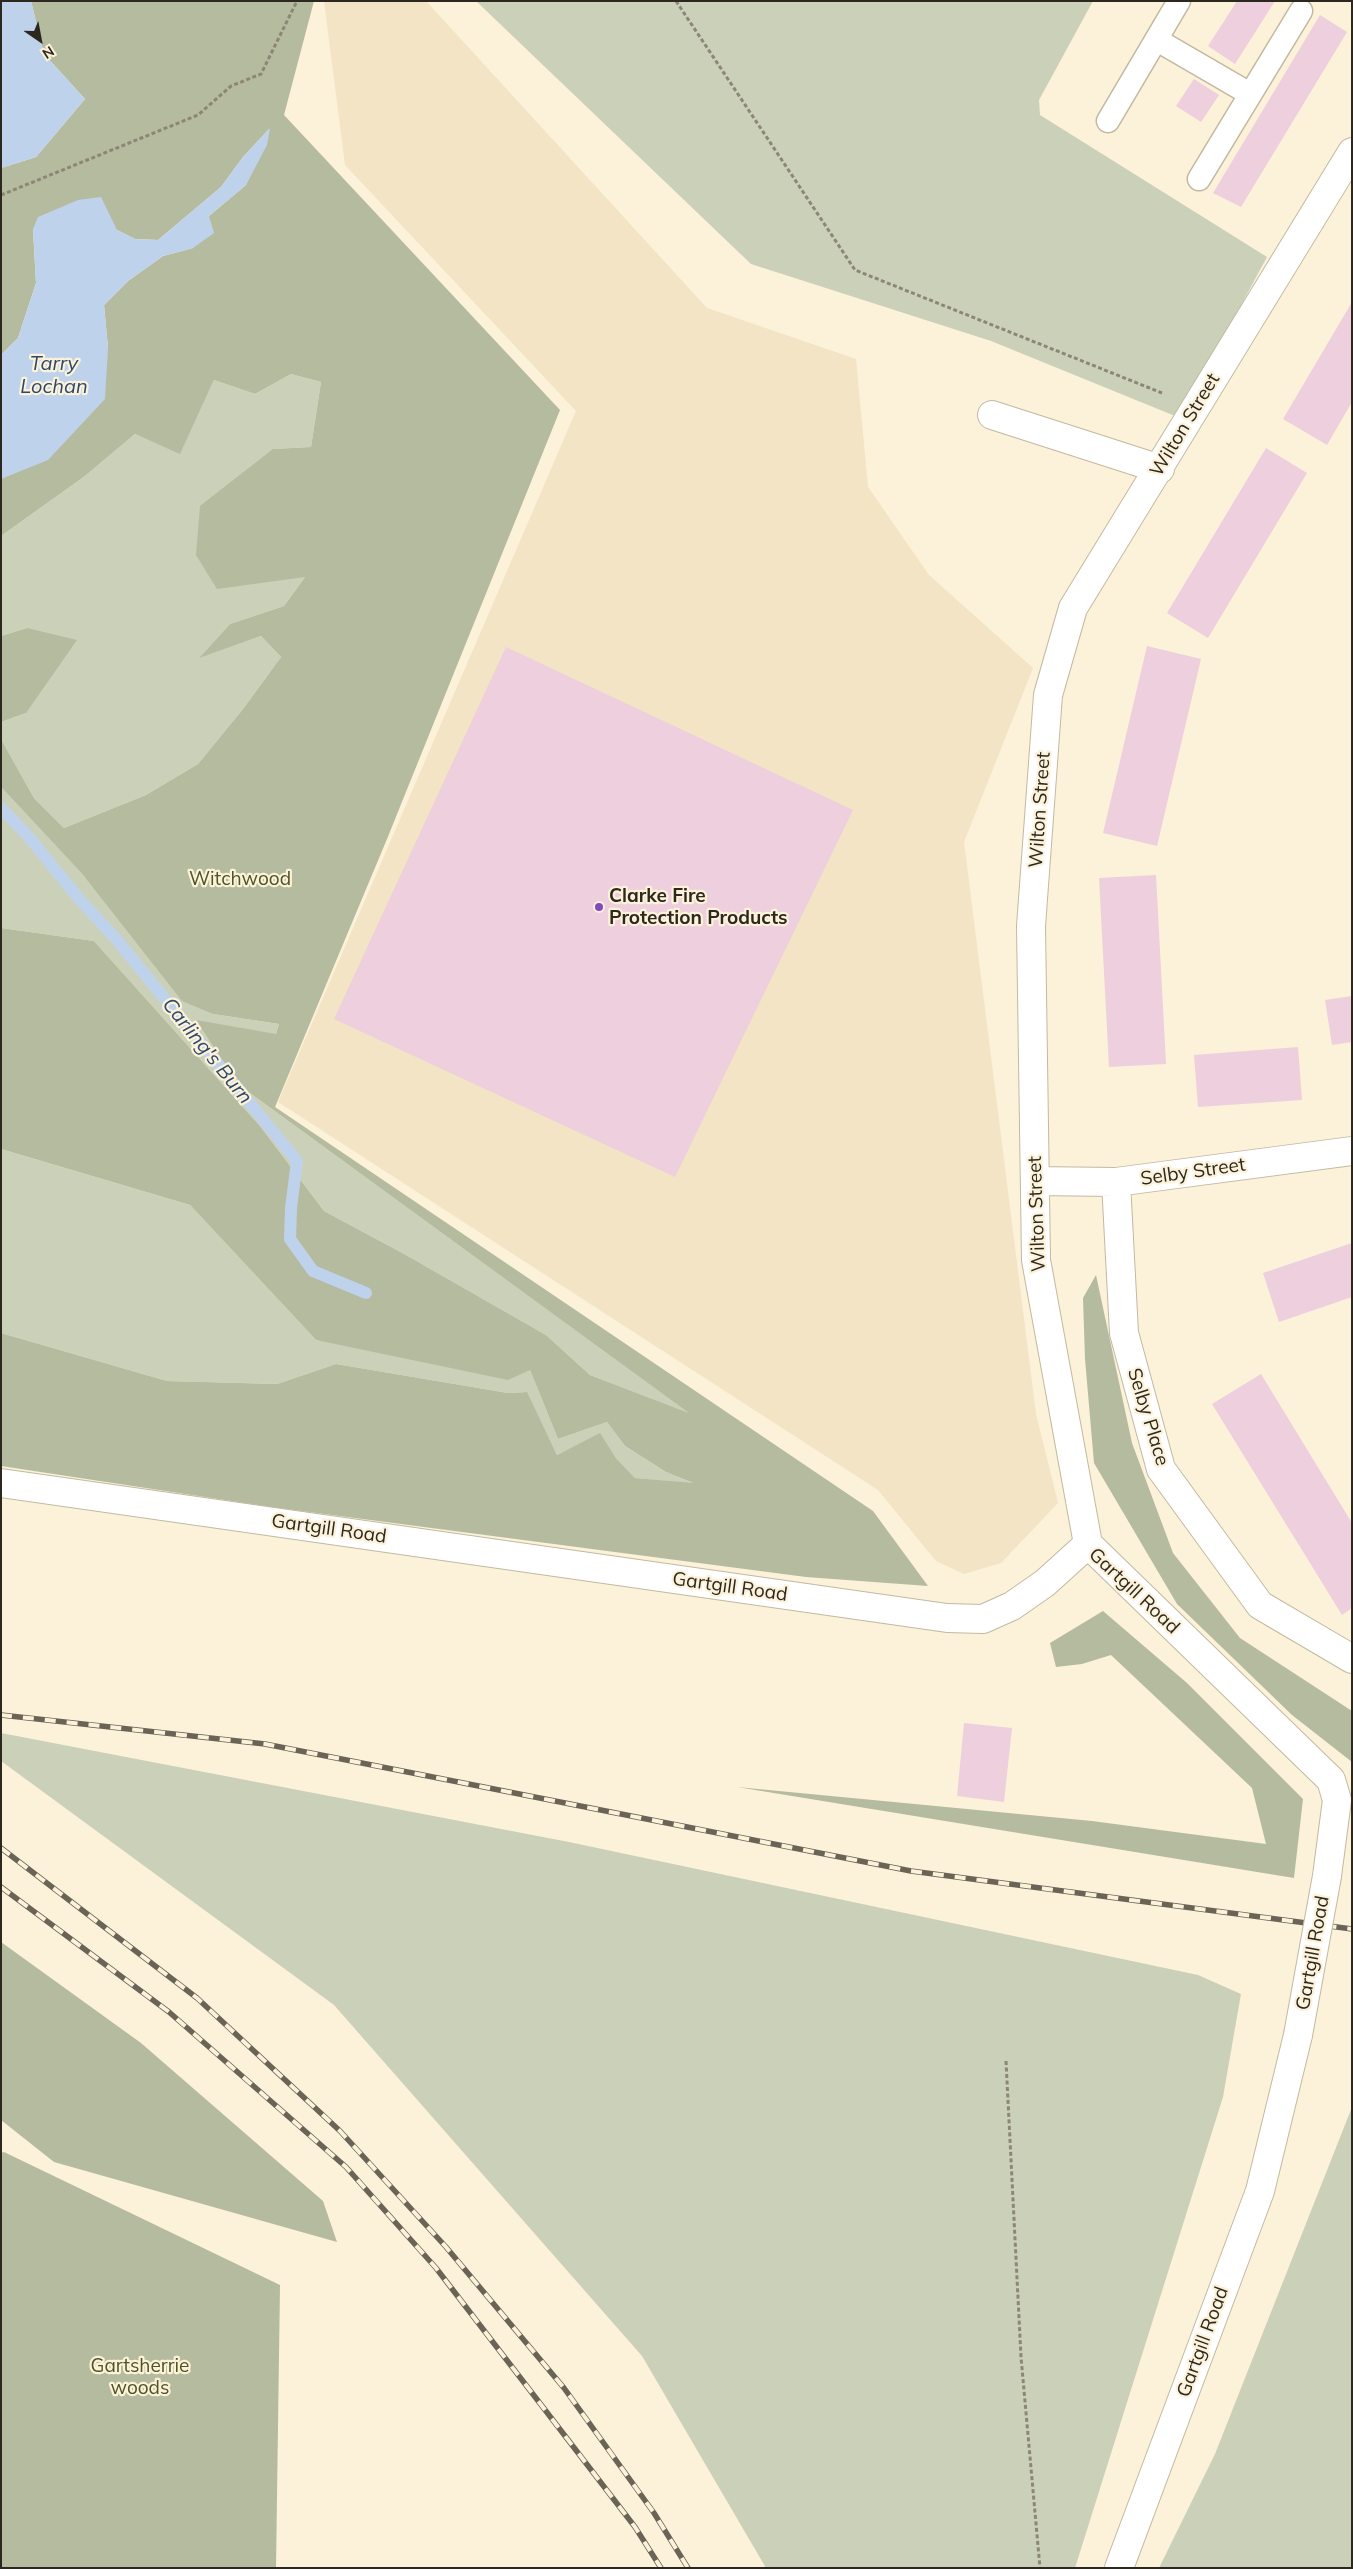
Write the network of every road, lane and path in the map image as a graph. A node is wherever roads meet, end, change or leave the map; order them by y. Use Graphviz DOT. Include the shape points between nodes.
graph roads {
  1 [pos="297,1"];
  2 [pos="676,1"];
  3 [pos="1179,1"];
  4 [pos="1301,11"];
  5 [pos="1157,40"];
  6 [pos="1250,94"];
  7 [pos="1108,121"];
  8 [pos="1352,152"];
  9 [pos="1199,178"];
  10 [pos="1,195"];
  11 [pos="1196,406"];
  12 [pos="992,415"];
  13 [pos="1160,469"];
  14 [pos="1352,1151"];
  15 [pos="1034,1180"];
  16 [pos="1116,1182"];
  17 [pos="1,1483"];
  18 [pos="1088,1544"];
  19 [pos="1352,1659"];
  20 [pos="1006,2060"];
  21 [pos="1040,2568"];
  22 [pos="1119,2568"];
  1 -- 10 [label="path" via="261,74 231,86 198,115"];
  2 -- 11 [label="path" via="855,270"];
  3 -- 5 [label="lane"];
  4 -- 6 [label="lane"];
  5 -- 6 [label="lane"];
  5 -- 7 [label="lane"];
  6 -- 9 [label="lane"];
  8 -- 11 [label="street, Wilton Street"];
  11 -- 13 [label="street, Wilton Street"];
  12 -- 13 [label="street"];
  13 -- 15 [label="street, Wilton Street" via="1073,608 1048,695 1031,926"];
  14 -- 16 [label="street, Selby Street"];
  15 -- 16 [label="street, Selby Street"];
  15 -- 18 [label="street, Wilton Street" via="1036,1260"];
  16 -- 19 [label="street, Selby Place" via="1124,1333 1161,1469 1260,1605"];
  17 -- 18 [label="street, Gartgill Road" via="947,1618 983,1619 1012,1606 1045,1583"];
  18 -- 22 [label="street, Gartgill Road, bridge" via="1331,1780 1337,1800 1327,1876 1298,2036 1260,2191"];
  20 -- 21 [label="path" via="1021,2357"];
}
